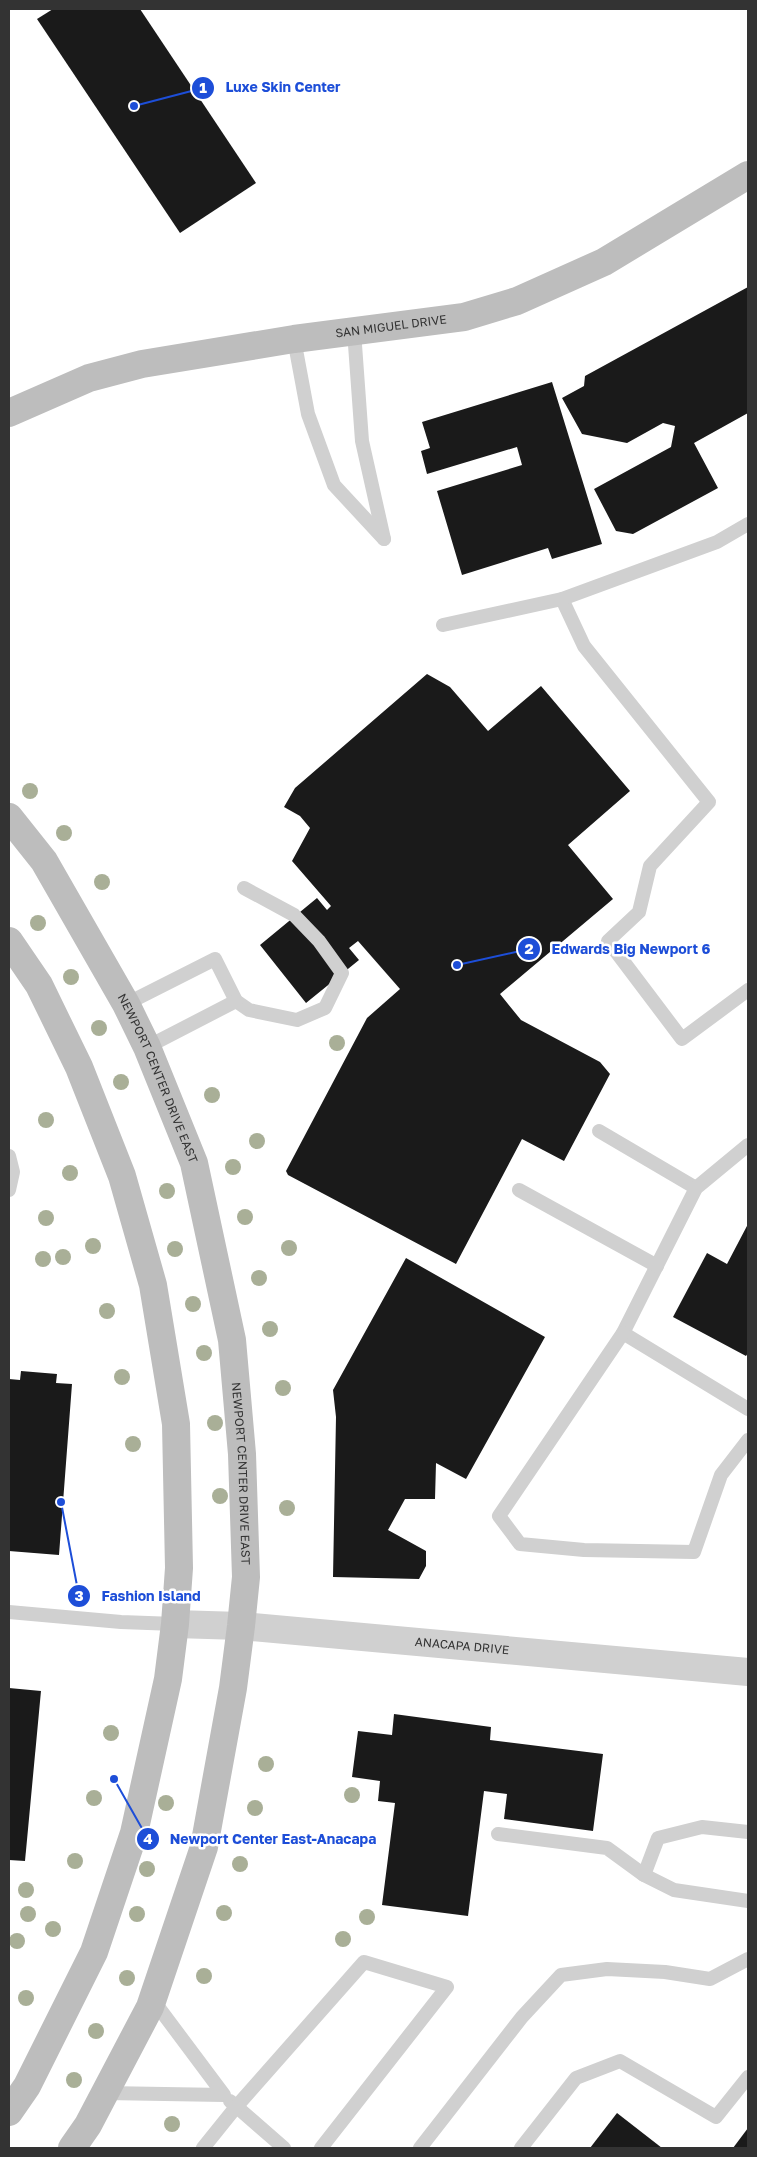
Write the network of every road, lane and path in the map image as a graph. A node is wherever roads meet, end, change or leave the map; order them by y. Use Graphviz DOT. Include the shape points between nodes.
graph roads {
  1 [pos="748,175"];
  2 [pos="354,331"];
  3 [pos="294,339"];
  4 [pos="9,413"];
  5 [pos="748,524"];
  6 [pos="562,599"];
  7 [pos="443,625"];
  8 [pos="9,817"];
  9 [pos="244,888"];
  10 [pos="9,941"];
  11 [pos="748,990"];
  12 [pos="236,1001"];
  13 [pos="126,1004"];
  14 [pos="148,1047"];
  15 [pos="599,1131"];
  16 [pos="748,1145"];
  17 [pos="9,1156"];
  18 [pos="696,1188"];
  19 [pos="9,1190"];
  20 [pos="519,1190"];
  21 [pos="657,1266"];
  22 [pos="623,1333"];
  23 [pos="748,1409"];
  24 [pos="748,1440"];
  25 [pos="9,1612"];
  26 [pos="175,1624"];
  27 [pos="241,1626"];
  28 [pos="748,1672"];
  29 [pos="748,1832"];
  30 [pos="498,1834"];
  31 [pos="644,1875"];
  32 [pos="748,1901"];
  33 [pos="748,1959"];
  34 [pos="153,2000"];
  35 [pos="748,2077"];
  36 [pos="105,2093"];
  37 [pos="224,2095"];
  38 [pos="236,2107"];
  39 [pos="9,2112"];
  40 [pos="72,2148"];
  41 [pos="203,2148"];
  42 [pos="284,2148"];
  43 [pos="322,2148"];
  44 [pos="420,2148"];
  45 [pos="521,2148"];
  1 -- 2 [label="main road, SAN MIGUEL DRIVE" via="604,262 517,301 464,317"];
  2 -- 3 [label="main road, SAN MIGUEL DRIVE"];
  2 -- 3 [label="lane" via="362,441 384,539 334,485 308,414"];
  3 -- 4 [label="main road, SAN MIGUEL DRIVE" via="142,364 89,378"];
  5 -- 6 [label="lane" via="717,542"];
  6 -- 7 [label="lane"];
  6 -- 11 [label="lane" via="584,646 708,802 650,866 639,912 608,941 682,1039"];
  8 -- 13 [label="main road, NEWPORT CENTER DRIVE EAST" via="44,861"];
  9 -- 12 [label="lane" via="294,915 319,941 342,973 325,1008 297,1020 249,1010"];
  10 -- 26 [label="main road" via="39,985 79,1067 122,1176 153,1285 176,1424 179,1568"];
  12 -- 13 [label="lane" via="215,959"];
  12 -- 14 [label="lane"];
  13 -- 14 [label="main road, NEWPORT CENTER DRIVE EAST"];
  14 -- 27 [label="main road, NEWPORT CENTER DRIVE EAST" via="194,1163 232,1340 242,1463 246,1577"];
  15 -- 18 [label="lane"];
  16 -- 18 [label="lane"];
  17 -- 19 [label="lane" via="12,1172"];
  18 -- 21 [label="lane"];
  20 -- 21 [label="lane"];
  21 -- 22 [label="lane"];
  22 -- 23 [label="lane"];
  22 -- 24 [label="lane" via="499,1516 520,1544 584,1550 694,1552 722,1475"];
  25 -- 26 [label="lane"];
  26 -- 27 [label="street, ANACAPA DRIVE"];
  26 -- 39 [label="main road" via="168,1680 134,1833 94,1952 27,2086"];
  27 -- 28 [label="street, ANACAPA DRIVE"];
  27 -- 34 [label="main road, NEWPORT CENTER DRIVE EAST" via="204,1846"];
  29 -- 31 [label="lane" via="702,1827 658,1838"];
  30 -- 31 [label="lane" via="607,1848"];
  31 -- 32 [label="lane" via="674,1890"];
  33 -- 44 [label="lane" via="710,1979 665,1972 606,1969 562,1975 522,2017"];
  34 -- 36 [label="main road, NEWPORT CENTER DRIVE EAST"];
  34 -- 37 [label="lane"];
  35 -- 45 [label="lane" via="716,2117 620,2061 576,2078"];
  36 -- 37 [label="lane"];
  36 -- 40 [label="main road, NEWPORT CENTER DRIVE EAST"];
  37 -- 38 [label="lane"];
  38 -- 41 [label="lane"];
  38 -- 42 [label="lane"];
  38 -- 43 [label="lane" via="364,1962 447,1988"];
}
